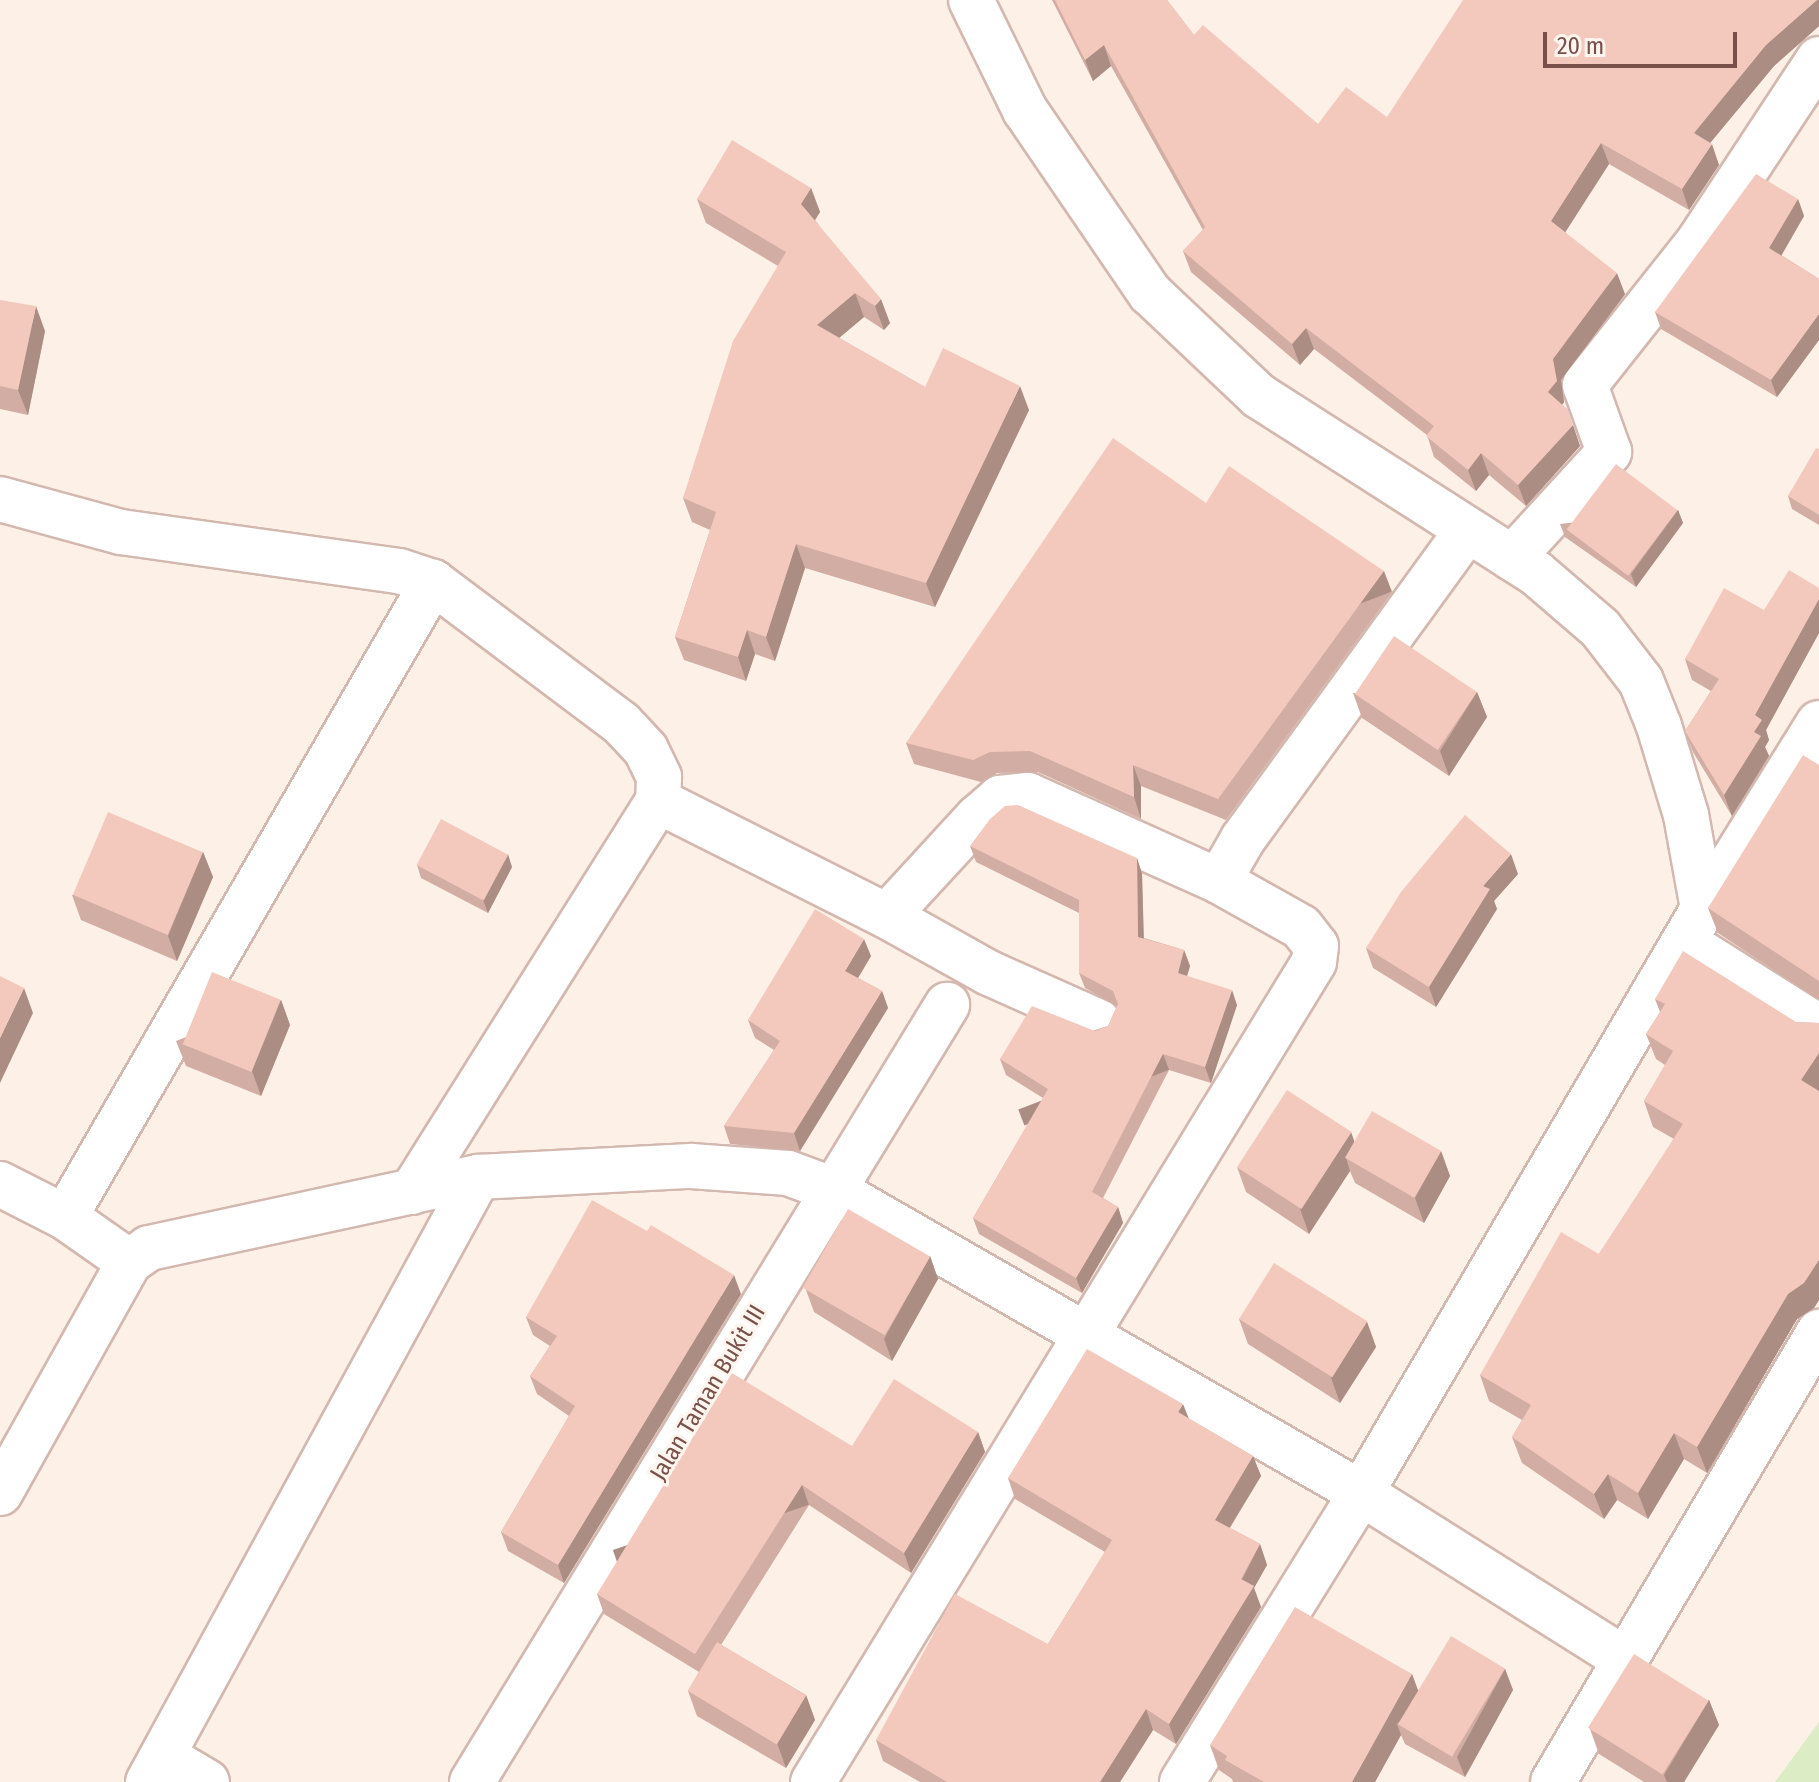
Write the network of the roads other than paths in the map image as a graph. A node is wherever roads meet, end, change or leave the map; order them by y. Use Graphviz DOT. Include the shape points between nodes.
graph roads {
  1 [pos="971,0"];
  2 [pos="1819,59"];
  3 [pos="0,499"];
  4 [pos="1466,532"];
  5 [pos="1512,558"];
  6 [pos="433,582"];
  7 [pos="1819,723"];
  8 [pos="658,801"];
  9 [pos="1219,881"];
  10 [pos="887,916"];
  11 [pos="1694,926"];
  12 [pos="947,1005"];
  13 [pos="1099,1022"];
  14 [pos="1819,1027"];
  15 [pos="478,1177"];
  16 [pos="0,1184"];
  17 [pos="832,1189"];
  18 [pos="412,1192"];
  19 [pos="65,1217"];
  20 [pos="129,1262"];
  21 [pos="1819,1332"];
  22 [pos="1086,1335"];
  23 [pos="0,1493"];
  24 [pos="1361,1493"];
  25 [pos="1626,1660"];
  26 [pos="156,1769"];
  27 [pos="207,1782"];
  28 [pos="472,1782"];
  29 [pos="814,1782"];
  30 [pos="1182,1782"];
  31 [pos="1553,1782"];
  1 -- 4 [label="street" via="1025,110 1150,293 1259,396"];
  2 -- 5 [label="street" via="1699,241 1585,385 1609,452"];
  3 -- 6 [label="street" via="121,532 399,571"];
  4 -- 5 [label="street"];
  4 -- 9 [label="street" via="1243,839"];
  5 -- 11 [label="street" via="1600,628 1641,681 1686,815"];
  6 -- 8 [label="street" via="622,724 646,750 659,777"];
  6 -- 19 [label="street"];
  7 -- 11 [label="street"];
  8 -- 10 [label="street"];
  8 -- 18 [label="street"];
  9 -- 10 [label="street" via="1028,795 1000,798"];
  9 -- 22 [label="street" via="1301,927 1316,946 1314,962"];
  10 -- 13 [label="street" via="989,973"];
  11 -- 14 [label="street"];
  11 -- 24 [label="street"];
  12 -- 17 [label="street, Jalan Taman Bukit III"];
  15 -- 17 [label="street" via="691,1166 788,1173"];
  15 -- 18 [label="street"];
  15 -- 26 [label="street"];
  16 -- 19 [label="street"];
  17 -- 22 [label="street"];
  17 -- 28 [label="street, Jalan Taman Bukit III"];
  18 -- 20 [label="street" via="158,1246"];
  19 -- 20 [label="street"];
  20 -- 23 [label="street"];
  21 -- 25 [label="street"];
  22 -- 24 [label="street"];
  22 -- 29 [label="street"];
  24 -- 25 [label="street"];
  24 -- 30 [label="street"];
  25 -- 31 [label="street"];
  26 -- 27 [label="street"];
}
